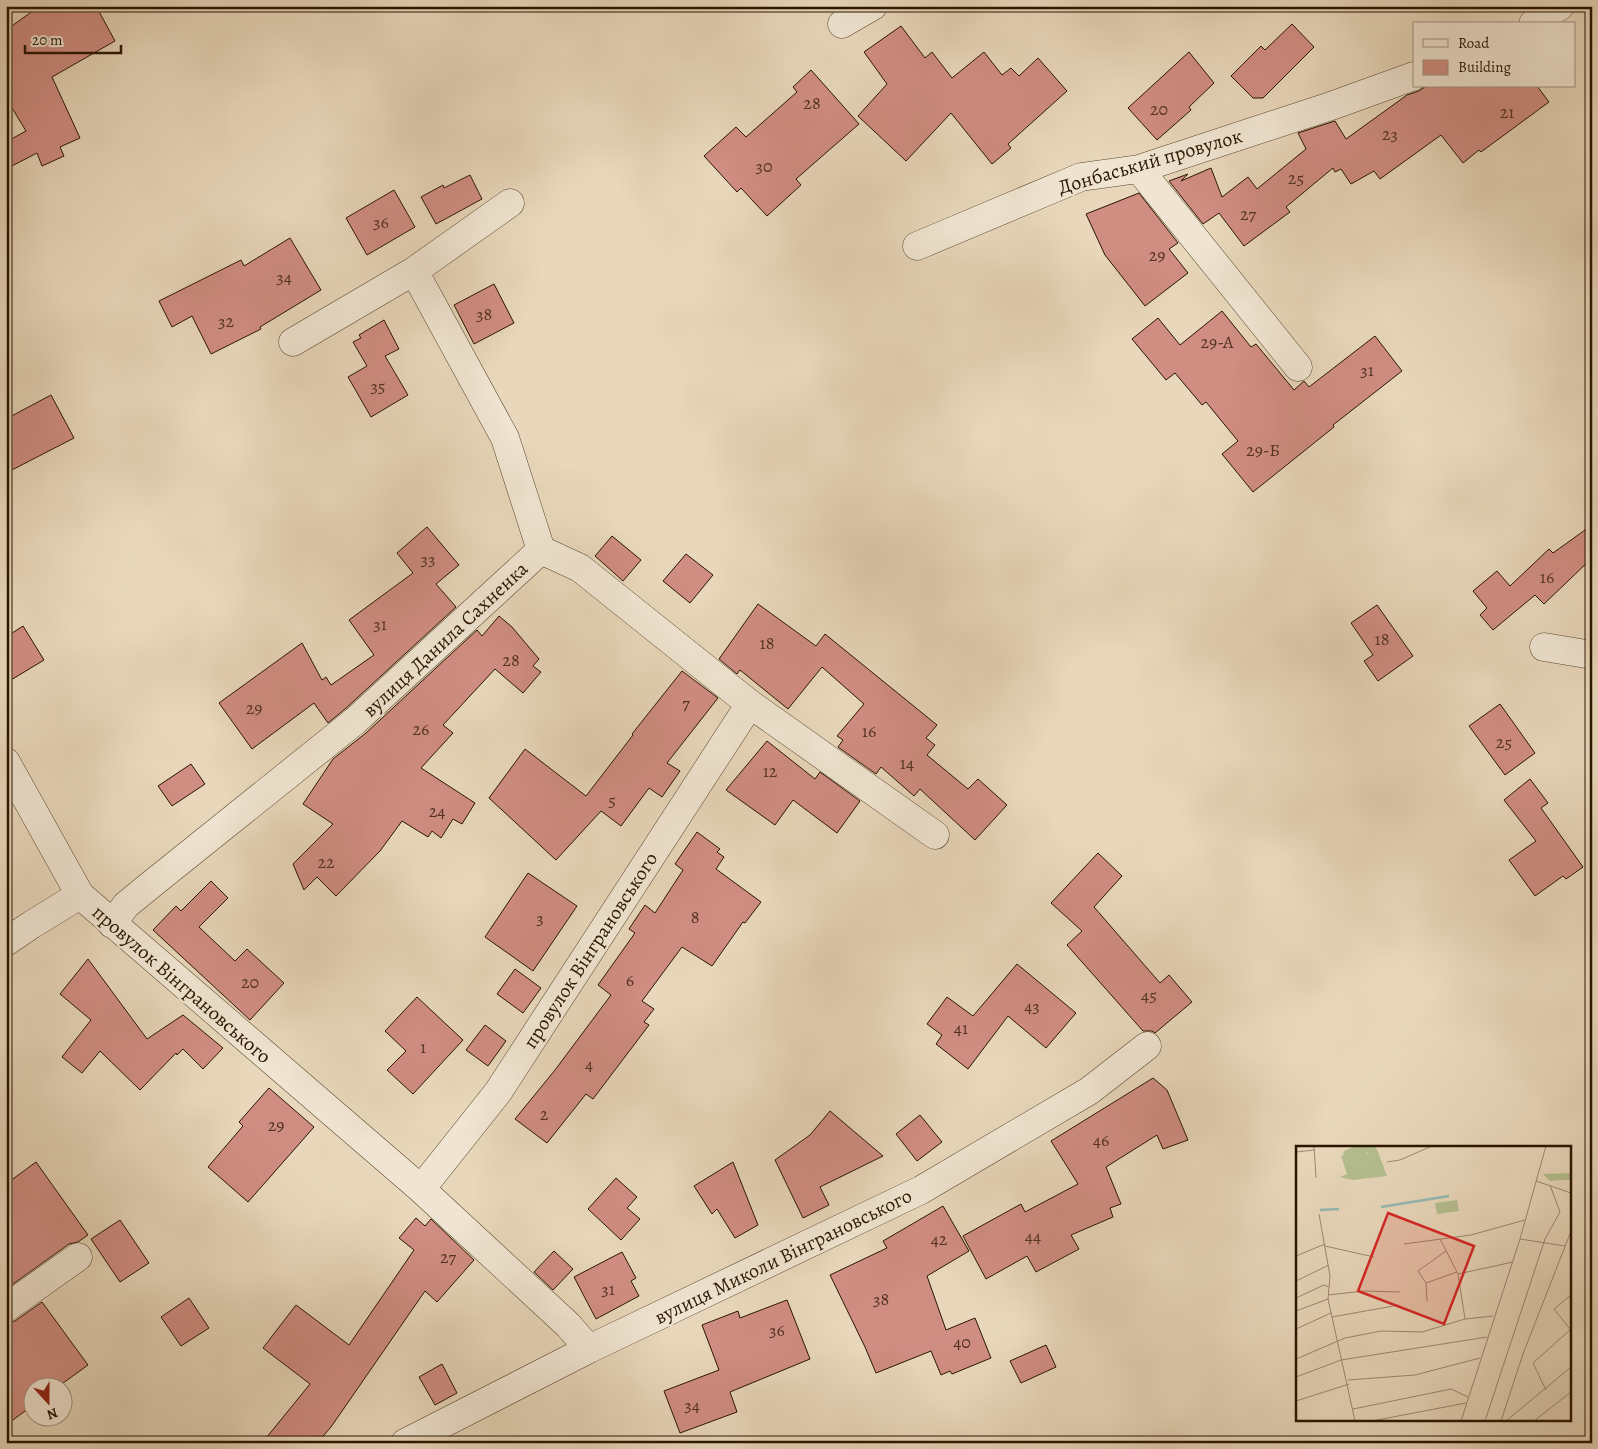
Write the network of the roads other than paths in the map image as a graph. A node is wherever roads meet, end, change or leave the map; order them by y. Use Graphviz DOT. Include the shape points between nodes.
graph roads {
  1 [pos="872,6"];
  2 [pos="1560,6"];
  3 [pos="1536,22"];
  4 [pos="842,24"];
  5 [pos="1413,76"];
  6 [pos="1139,169"];
  7 [pos="510,203"];
  8 [pos="917,246"];
  9 [pos="414,271"];
  10 [pos="293,342"];
  11 [pos="1298,367"];
  12 [pos="541,550"];
  13 [pos="1544,647"];
  14 [pos="1592,655"];
  15 [pos="750,704"];
  16 [pos="6,762"];
  17 [pos="935,835"];
  18 [pos="80,895"];
  19 [pos="112,924"];
  20 [pos="6,942"];
  21 [pos="1147,1046"];
  22 [pos="421,1189"];
  23 [pos="78,1257"];
  24 [pos="6,1308"];
  25 [pos="589,1349"];
  26 [pos="405,1443"];
  1 -- 4 [label="street"];
  2 -- 3 [label="street"];
  5 -- 6 [label="street, Донбаський провулок"];
  6 -- 8 [label="street, Донбаський провулок" via="1081,177"];
  6 -- 11 [label="street"];
  7 -- 9 [label="street"];
  9 -- 10 [label="street"];
  9 -- 12 [label="street, вулиця Данила Сахненка" via="505,438"];
  12 -- 15 [label="street" via="580,568"];
  12 -- 19 [label="street, вулиця Данила Сахненка" via="355,721 139,894"];
  13 -- 14 [label="street"];
  15 -- 17 [label="street"];
  15 -- 22 [label="street, провулок Вінграновського" via="498,1092"];
  16 -- 18 [label="street"];
  18 -- 19 [label="street, провулок Вінграновського"];
  18 -- 20 [label="street"];
  19 -- 22 [label="street, провулок Вінграновського"];
  21 -- 25 [label="street, вулиця Миколи Вінграновського" via="1089,1091 921,1190"];
  22 -- 25 [label="street, провулок Вінграновського" via="568,1324"];
  23 -- 24 [label="street"];
  25 -- 26 [label="street, вулиця Миколи Вінграновського"];
}
